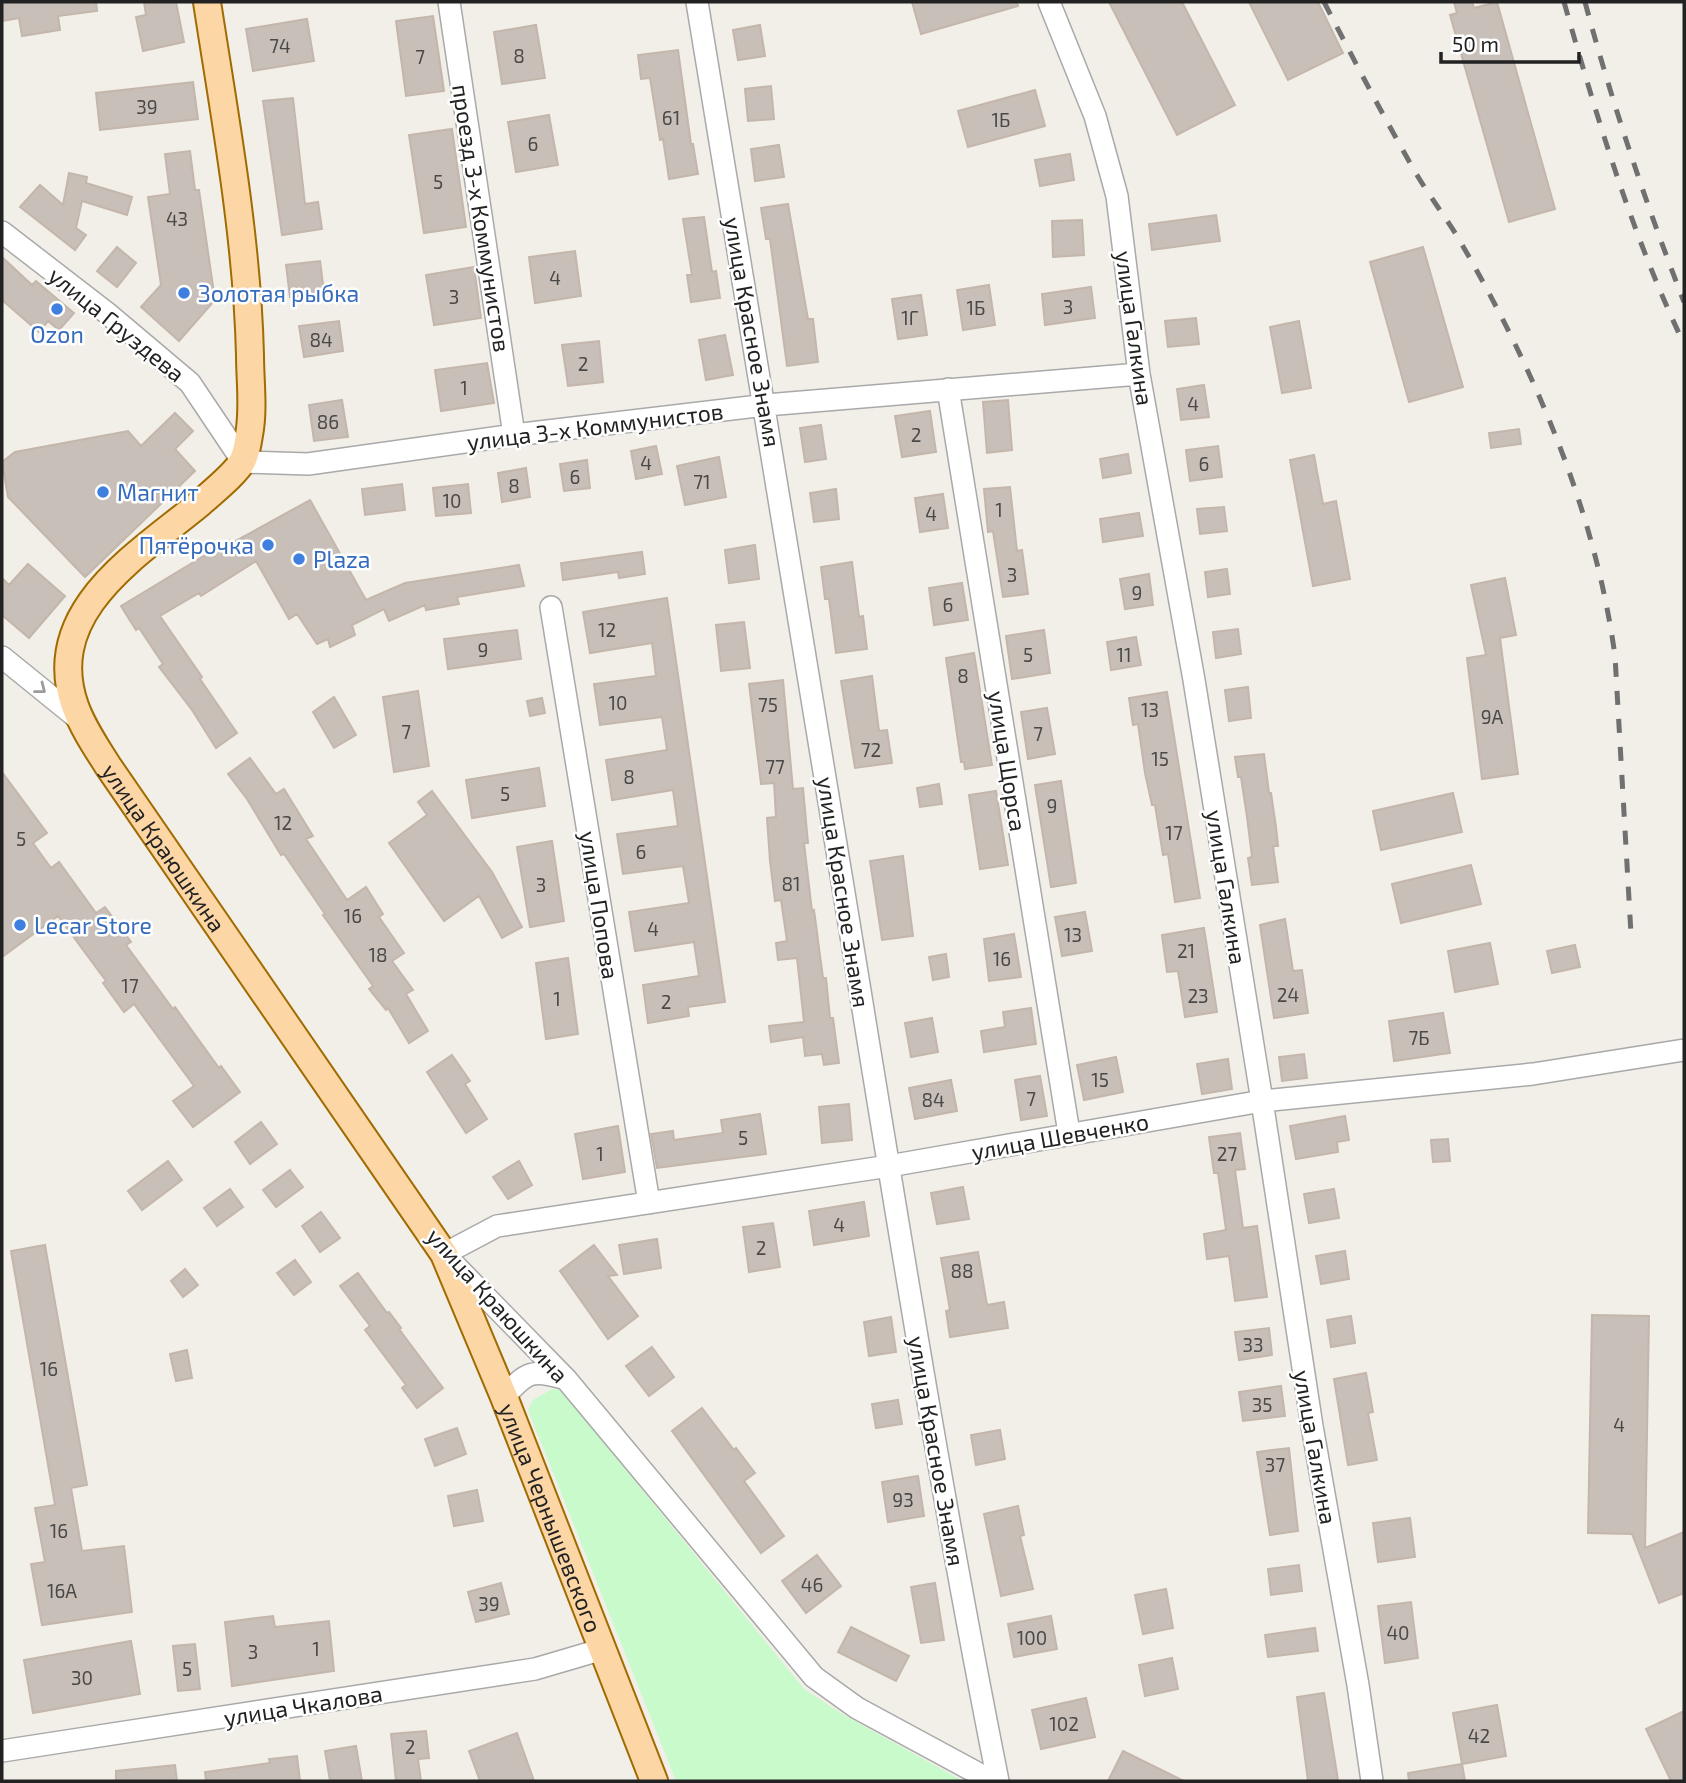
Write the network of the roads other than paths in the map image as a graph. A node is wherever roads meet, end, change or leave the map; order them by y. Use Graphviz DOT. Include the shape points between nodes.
graph roads {
  1 [pos="207,2"];
  2 [pos="449,2"];
  3 [pos="696,2"];
  4 [pos="1049,2"];
  5 [pos="2,232"];
  6 [pos="1139,374"];
  7 [pos="947,389"];
  8 [pos="765,405"];
  9 [pos="514,435"];
  10 [pos="243,461"];
  11 [pos="551,607"];
  12 [pos="2,657"];
  13 [pos="81,721"];
  14 [pos="1684,1051"];
  15 [pos="1262,1101"];
  16 [pos="1069,1133"];
  17 [pos="889,1166"];
  18 [pos="649,1203"];
  19 [pos="444,1254"];
  20 [pos="566,1379"];
  21 [pos="503,1396"];
  22 [pos="603,1649"];
  23 [pos="2,1751"];
  24 [pos="654,1781"];
  25 [pos="992,1781"];
  26 [pos="998,1781"];
  27 [pos="1372,1781"];
  1 -- 10 [label="main road" via="247,294 251,398"];
  2 -- 9 [label="street, проезд 3-х Коммунистов"];
  3 -- 8 [label="street, улица Красное Знамя"];
  4 -- 6 [label="street, улица Галкина" via="1095,116 1117,196"];
  5 -- 10 [label="street, улица Груздева" via="190,383"];
  6 -- 7 [label="street, улица 3-х Коммунистов"];
  6 -- 15 [label="street, улица Галкина"];
  7 -- 8 [label="street, улица 3-х Коммунистов"];
  7 -- 16 [label="street, улица Щорса"];
  8 -- 9 [label="street, улица 3-х Коммунистов"];
  8 -- 17 [label="street, улица Красное Знамя"];
  9 -- 10 [label="street, улица 3-х Коммунистов" via="308,464"];
  10 -- 13 [label="main road" via="119,570 88,604 74,632 68,668"];
  11 -- 18 [label="street, улица Попова"];
  12 -- 13 [label="street, улица Краюшкина, one-way"];
  13 -- 19 [label="main road, улица Краюшкина"];
  14 -- 15 [label="street, улица Шевченко" via="1533,1074"];
  15 -- 16 [label="street, улица Шевченко"];
  15 -- 27 [label="street, улица Галкина"];
  16 -- 17 [label="street, улица Шевченко"];
  17 -- 18 [label="street, улица Шевченко"];
  17 -- 26 [label="street, улица Красное Знамя"];
  18 -- 19 [label="street, улица Шевченко" via="497,1227"];
  19 -- 20 [label="street, улица Краюшкина"];
  19 -- 21 [label="main road, улица Чернышевского"];
  20 -- 21 [label="street" via="534,1373 521,1378"];
  20 -- 25 [label="street, улица Краюшкина" via="814,1677 857,1708"];
  21 -- 22 [label="main road, улица Чернышевского"];
  22 -- 23 [label="street, улица Чкалова" via="535,1670"];
  22 -- 24 [label="main road, улица Чернышевского"];
}
